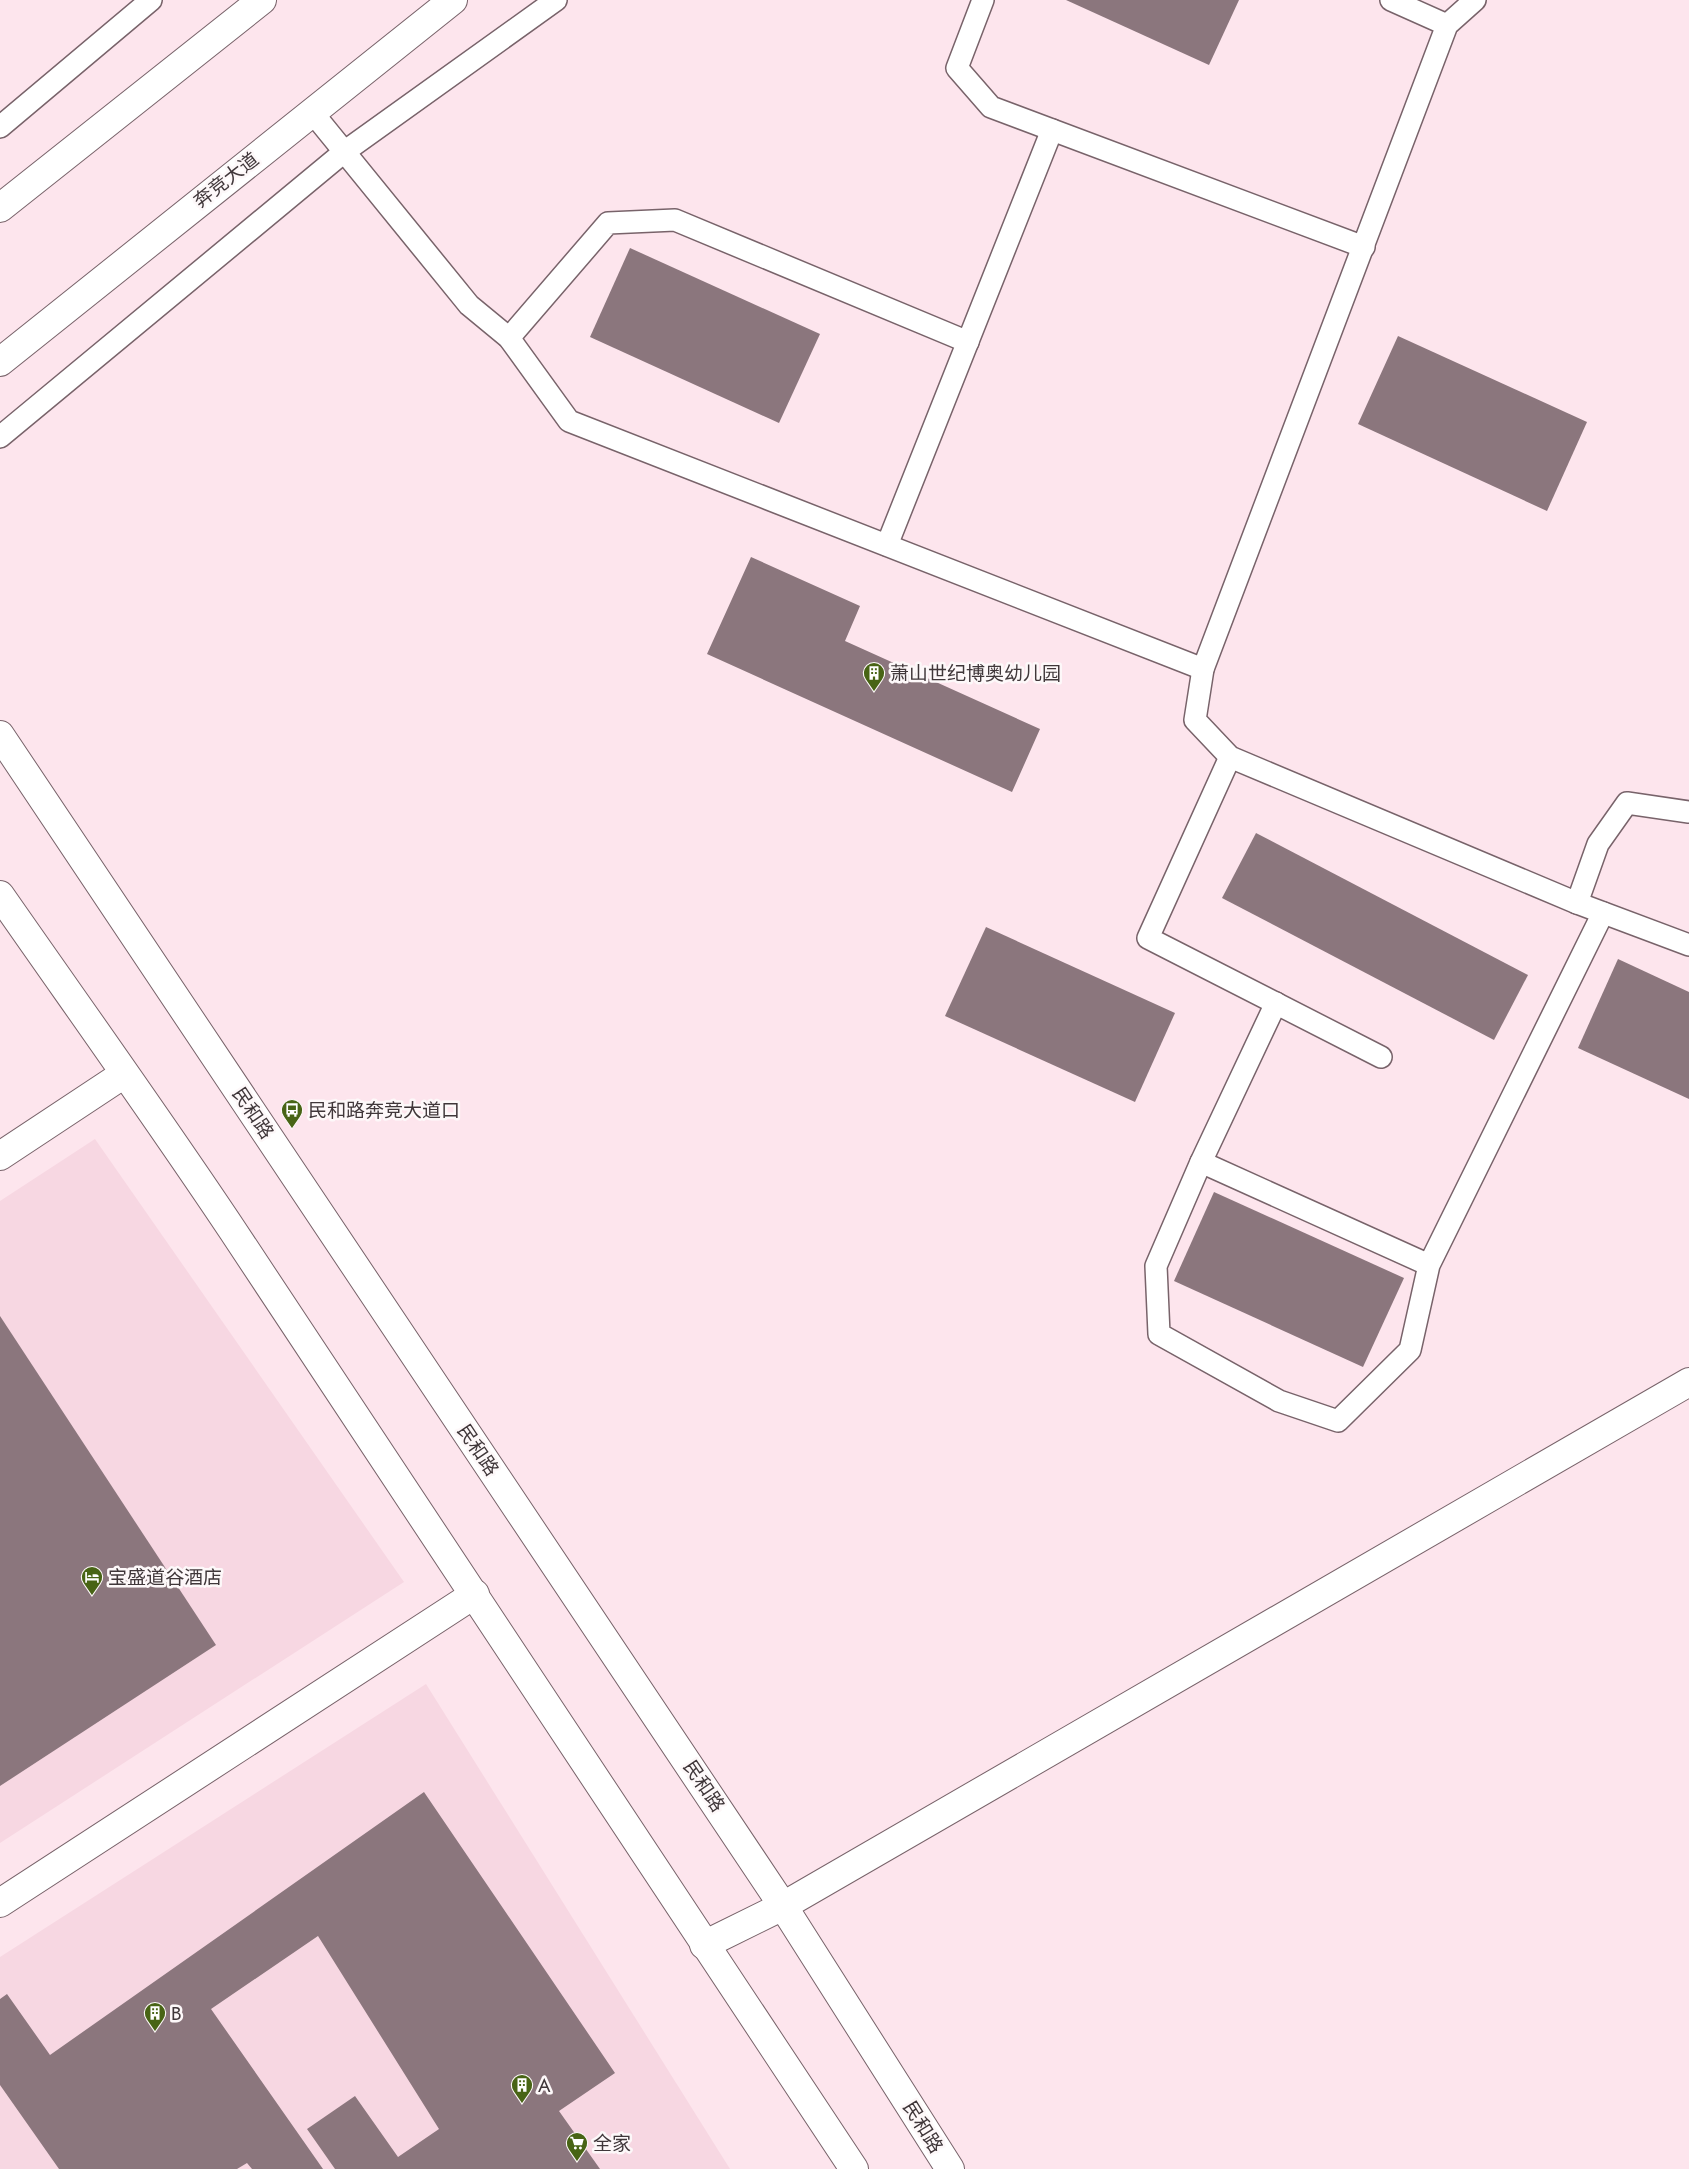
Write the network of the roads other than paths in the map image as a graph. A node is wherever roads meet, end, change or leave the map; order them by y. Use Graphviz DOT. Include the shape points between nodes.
graph roads {
  1 [pos="151,0"];
  2 [pos="262,0"];
  3 [pos="453,0"];
  4 [pos="556,0"];
  5 [pos="983,0"];
  6 [pos="1390,0"];
  7 [pos="1475,0"];
  8 [pos="1447,25"];
  9 [pos="312,112"];
  10 [pos="0,127"];
  11 [pos="1052,130"];
  12 [pos="344,152"];
  13 [pos="0,208"];
  14 [pos="1364,247"];
  15 [pos="509,338"];
  16 [pos="968,342"];
  17 [pos="0,362"];
  18 [pos="0,438"];
  19 [pos="887,545"];
  20 [pos="1203,668"];
  21 [pos="0,735"];
  22 [pos="1230,757"];
  23 [pos="1689,812"];
  24 [pos="0,895"];
  25 [pos="1577,903"];
  26 [pos="1603,913"];
  27 [pos="1689,945"];
  28 [pos="1276,1003"];
  29 [pos="1381,1057"];
  30 [pos="124,1074"];
  31 [pos="0,1156"];
  32 [pos="1201,1162"];
  33 [pos="1429,1264"];
  34 [pos="1689,1382"];
  35 [pos="475,1594"];
  36 [pos="0,1903"];
  37 [pos="784,1906"];
  38 [pos="704,1945"];
  39 [pos="854,2169"];
  40 [pos="950,2169"];
  1 -- 10 [label="lane"];
  2 -- 13 [label="main road"];
  3 -- 9 [label="main road, 奔竞大道"];
  4 -- 12 [label="lane"];
  5 -- 11 [label="lane" via="958,68 991,107"];
  6 -- 8 [label="lane"];
  7 -- 8 [label="lane"];
  8 -- 14 [label="lane"];
  9 -- 12 [label="lane"];
  9 -- 17 [label="main road, 奔竞大道"];
  11 -- 14 [label="lane"];
  11 -- 16 [label="lane"];
  12 -- 15 [label="lane" via="469,305"];
  12 -- 18 [label="lane"];
  14 -- 20 [label="lane"];
  15 -- 16 [label="lane" via="608,223 675,220"];
  15 -- 19 [label="lane" via="569,421"];
  16 -- 19 [label="lane"];
  19 -- 20 [label="lane"];
  20 -- 22 [label="lane" via="1195,720"];
  21 -- 37 [label="main road, 民和路"];
  22 -- 25 [label="lane"];
  22 -- 28 [label="lane" via="1148,938"];
  23 -- 25 [label="lane" via="1627,803 1598,844"];
  24 -- 30 [label="main road"];
  25 -- 26 [label="lane"];
  26 -- 27 [label="lane"];
  26 -- 33 [label="lane"];
  28 -- 29 [label="lane"];
  28 -- 32 [label="lane"];
  30 -- 31 [label="main road"];
  30 -- 35 [label="main road" via="230,1226"];
  32 -- 33 [label="lane"];
  32 -- 33 [label="lane" via="1156,1266 1159,1334 1279,1401 1338,1421 1410,1350"];
  34 -- 37 [label="main road"];
  35 -- 36 [label="main road"];
  35 -- 38 [label="main road"];
  37 -- 38 [label="main road"];
  37 -- 40 [label="main road, 民和路"];
  38 -- 39 [label="main road"];
}
